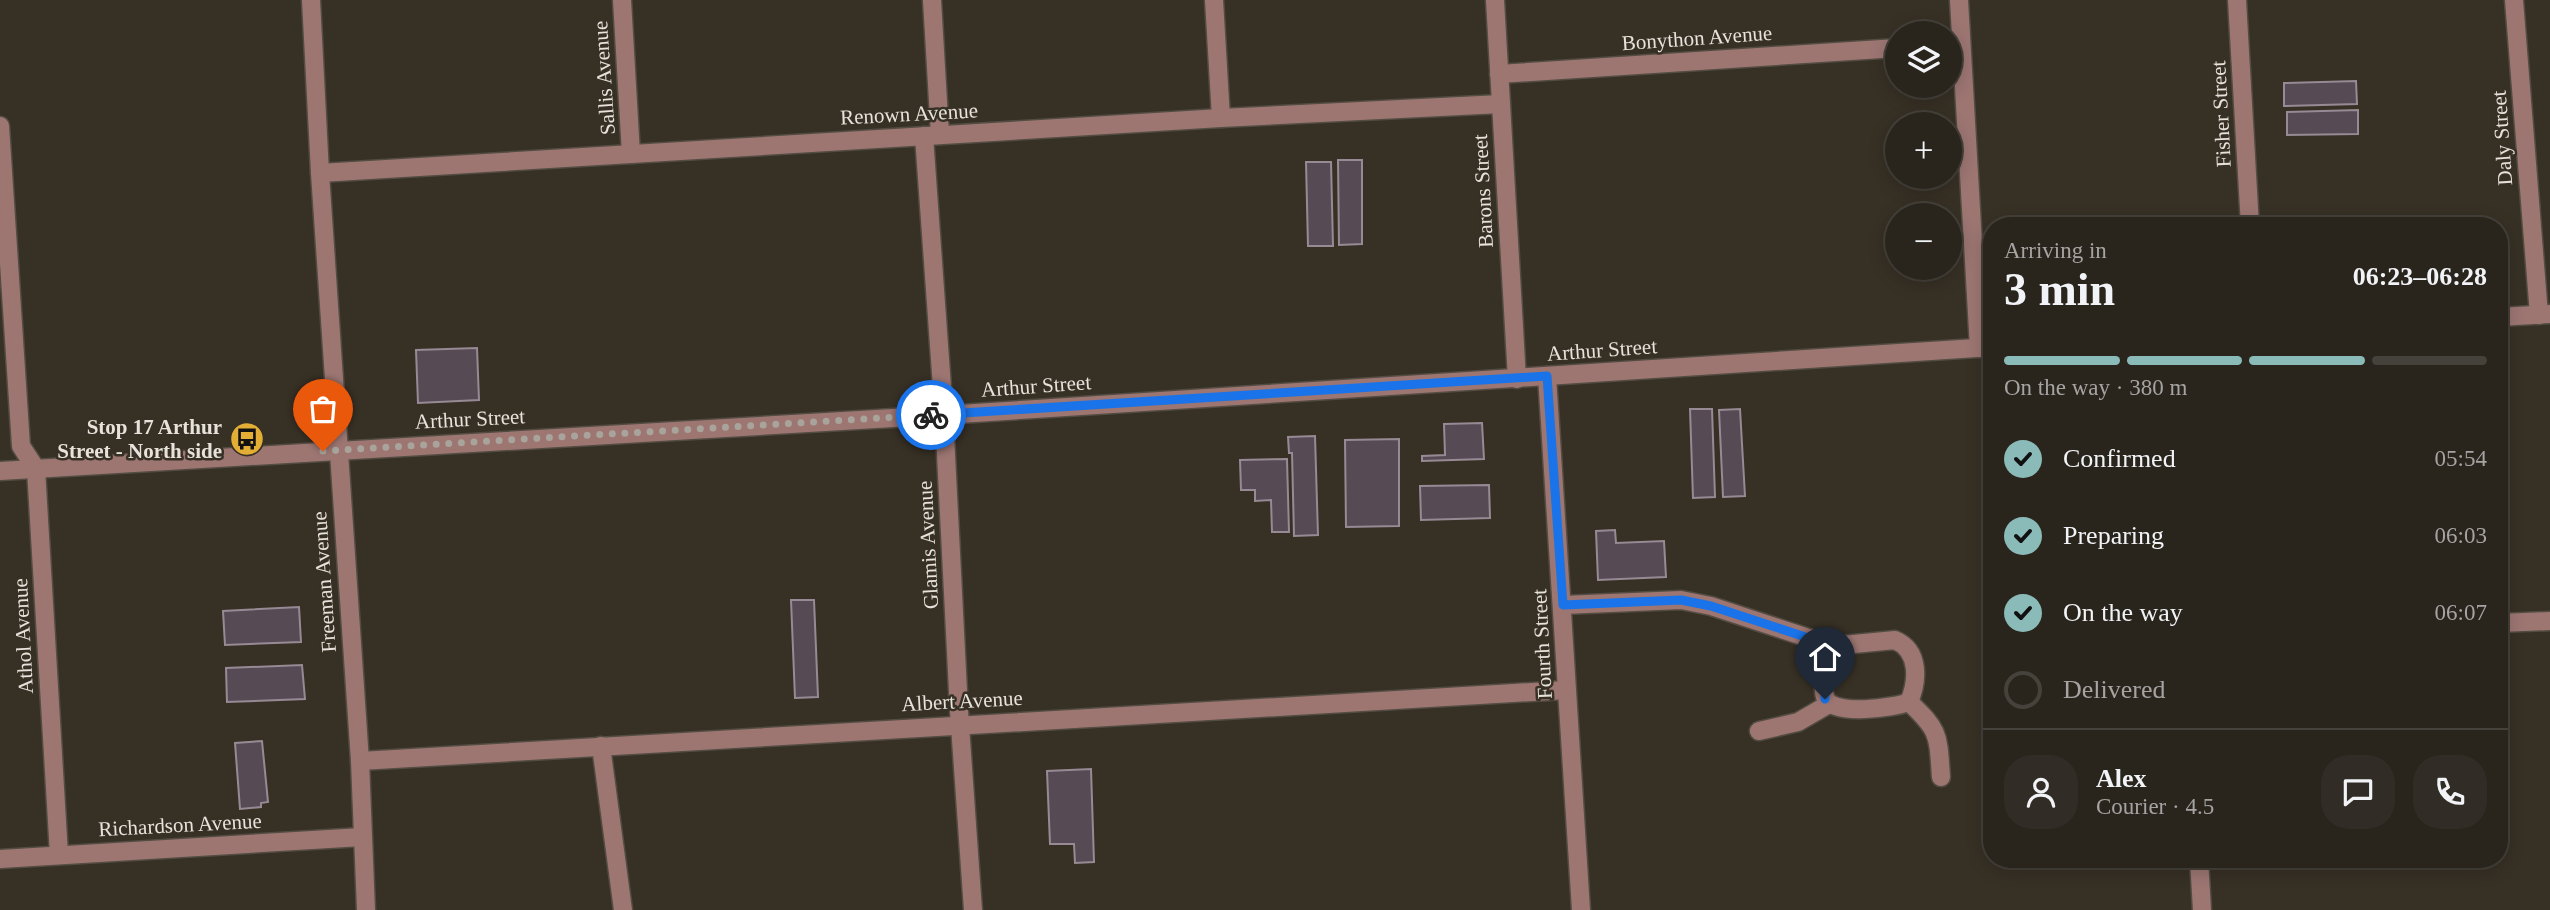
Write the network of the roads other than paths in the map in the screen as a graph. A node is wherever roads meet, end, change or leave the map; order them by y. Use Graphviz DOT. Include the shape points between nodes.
graph roads {
  1 [pos="311,0"];
  2 [pos="622,0"];
  3 [pos="932,0"];
  4 [pos="1214,0"];
  5 [pos="1495,0"];
  6 [pos="1959,0"];
  7 [pos="2237,0"];
  8 [pos="2514,0"];
  9 [pos="1958,21"];
  10 [pos="1885,49"];
  11 [pos="1499,74"];
  12 [pos="1961,98"];
  13 [pos="1501,104"];
  14 [pos="1221,118"];
  15 [pos="0,126"];
  16 [pos="932,136"];
  17 [pos="631,154"];
  18 [pos="320,173"];
  19 [pos="2249,217"];
  20 [pos="2544,314"];
  21 [pos="2508,316"];
  22 [pos="1983,326"];
  23 [pos="1983,347"];
  24 [pos="1547,376"];
  25 [pos="1517,379"];
  26 [pos="944,415"];
  27 [pos="337,450"];
  28 [pos="36,469"];
  29 [pos="0,471"];
  30 [pos="1563,605"];
  31 [pos="2550,621"];
  32 [pos="2508,623"];
  33 [pos="1833,646"];
  34 [pos="1566,690"];
  35 [pos="1909,702"];
  36 [pos="1829,704"];
  37 [pos="960,724"];
  38 [pos="1759,731"];
  39 [pos="601,746"];
  40 [pos="360,761"];
  41 [pos="1941,777"];
  42 [pos="362,837"];
  43 [pos="60,855"];
  44 [pos="0,859"];
  45 [pos="2200,868"];
  46 [pos="366,910"];
  47 [pos="623,910"];
  48 [pos="973,910"];
  49 [pos="1581,910"];
  50 [pos="2202,910"];
  1 -- 18 [label="street, Freeman Avenue"];
  2 -- 17 [label="street, Sallis Avenue"];
  3 -- 16 [label="street, Glamis Avenue"];
  4 -- 14 [label="street"];
  5 -- 11 [label="street, Barons Street"];
  6 -- 9 [label="street"];
  7 -- 19 [label="street, Fisher Street"];
  8 -- 20 [label="street, Daly Street"];
  10 -- 11 [label="street, Bonython Avenue"];
  11 -- 13 [label="street, Barons Street"];
  12 -- 22 [label="street"];
  13 -- 14 [label="street, Renown Avenue"];
  13 -- 25 [label="street, Barons Street"];
  14 -- 16 [label="street, Renown Avenue"];
  15 -- 28 [label="street, Athol Avenue" via="21,446"];
  16 -- 17 [label="street, Renown Avenue"];
  16 -- 26 [label="street, Glamis Avenue"];
  17 -- 18 [label="street, Renown Avenue"];
  18 -- 27 [label="street, Freeman Avenue"];
  20 -- 21 [label="street"];
  23 -- 24 [label="street, Arthur Street"];
  24 -- 25 [label="street, Arthur Street"];
  24 -- 30 [label="street, Fourth Street"];
  25 -- 26 [label="street, Arthur Street"];
  26 -- 27 [label="street, Arthur Street"];
  26 -- 37 [label="street, Glamis Avenue"];
  27 -- 28 [label="street, Arthur Street"];
  27 -- 40 [label="street, Freeman Avenue"];
  28 -- 29 [label="street, Arthur Street"];
  28 -- 43 [label="street, Athol Avenue"];
  30 -- 33 [label="street" via="1681,600"];
  30 -- 34 [label="street, Fourth Street"];
  31 -- 32 [label="street"];
  33 -- 35 [label="street" via="1888,639 1904,644 1915,674"];
  33 -- 36 [label="street" via="1824,692"];
  34 -- 37 [label="street, Albert Avenue"];
  34 -- 49 [label="street, Fourth Street"];
  35 -- 36 [label="street" via="1889,708 1845,709"];
  35 -- 41 [label="street" via="1932,724 1938,737"];
  36 -- 38 [label="street" via="1798,722"];
  37 -- 39 [label="street, Albert Avenue"];
  37 -- 48 [label="street, Glamis Avenue"];
  39 -- 40 [label="street, Albert Avenue"];
  39 -- 47 [label="street"];
  40 -- 42 [label="street, Freeman Avenue"];
  42 -- 43 [label="street, Richardson Avenue"];
  42 -- 46 [label="street, Freeman Avenue"];
  43 -- 44 [label="street, Richardson Avenue"];
  45 -- 50 [label="street"];
}
